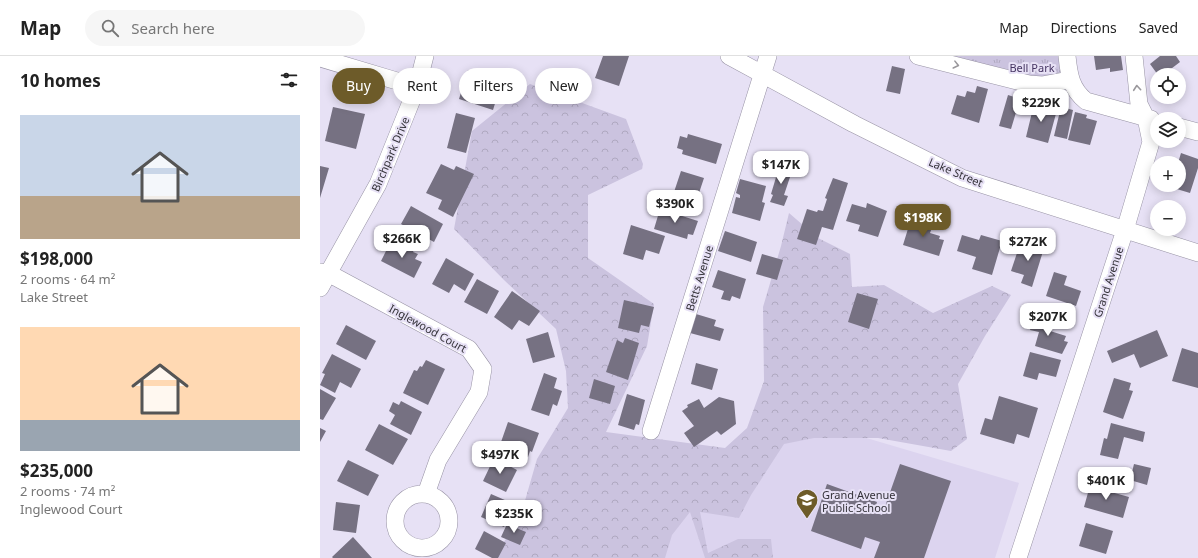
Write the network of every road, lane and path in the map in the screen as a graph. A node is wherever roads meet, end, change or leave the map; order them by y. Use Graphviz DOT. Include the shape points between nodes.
graph roads {
  1 [pos="425,56"];
  2 [pos="729,56"];
  3 [pos="768,56"];
  4 [pos="918,56"];
  5 [pos="1067,56"];
  6 [pos="1134,56"];
  7 [pos="320,58"];
  8 [pos="422,68"];
  9 [pos="763,75"];
  10 [pos="393,80"];
  11 [pos="1069,80"];
  12 [pos="410,104"];
  13 [pos="1150,119"];
  14 [pos="1150,120"];
  15 [pos="1186,129"];
  16 [pos="1198,132"];
  17 [pos="1150,145"];
  18 [pos="1125,230"];
  19 [pos="1198,253"];
  20 [pos="324,273"];
  21 [pos="320,288"];
  22 [pos="651,430"];
  23 [pos="426,494"];
  24 [pos="1018,558"];
  1 -- 8 [label="street, Birchpark Drive"];
  2 -- 9 [label="street, Lake Street"];
  3 -- 9 [label="street, Betts Avenue"];
  4 -- 11 [label="street, one-way" via="1029,84"];
  5 -- 11 [label="street"];
  13 -- 6 [label="street, Grand Avenue, one-way" via="1139,104"];
  7 -- 10 [label="street"];
  9 -- 18 [label="street, Lake Street" via="962,178"];
  9 -- 22 [label="street, Betts Avenue"];
  11 -- 14 [label="street" via="1086,101"];
  12 -- 20 [label="street, Birchpark Drive" via="378,184"];
  15 -- 16 [label="street"];
  17 -- 18 [label="street, Grand Avenue"];
  18 -- 19 [label="street, Lake Street"];
  18 -- 24 [label="street, Grand Avenue"];
  20 -- 21 [label="street, Birchpark Drive"];
  20 -- 23 [label="street, Inglewood Court" via="469,349 483,369 479,392 438,460"];
}
